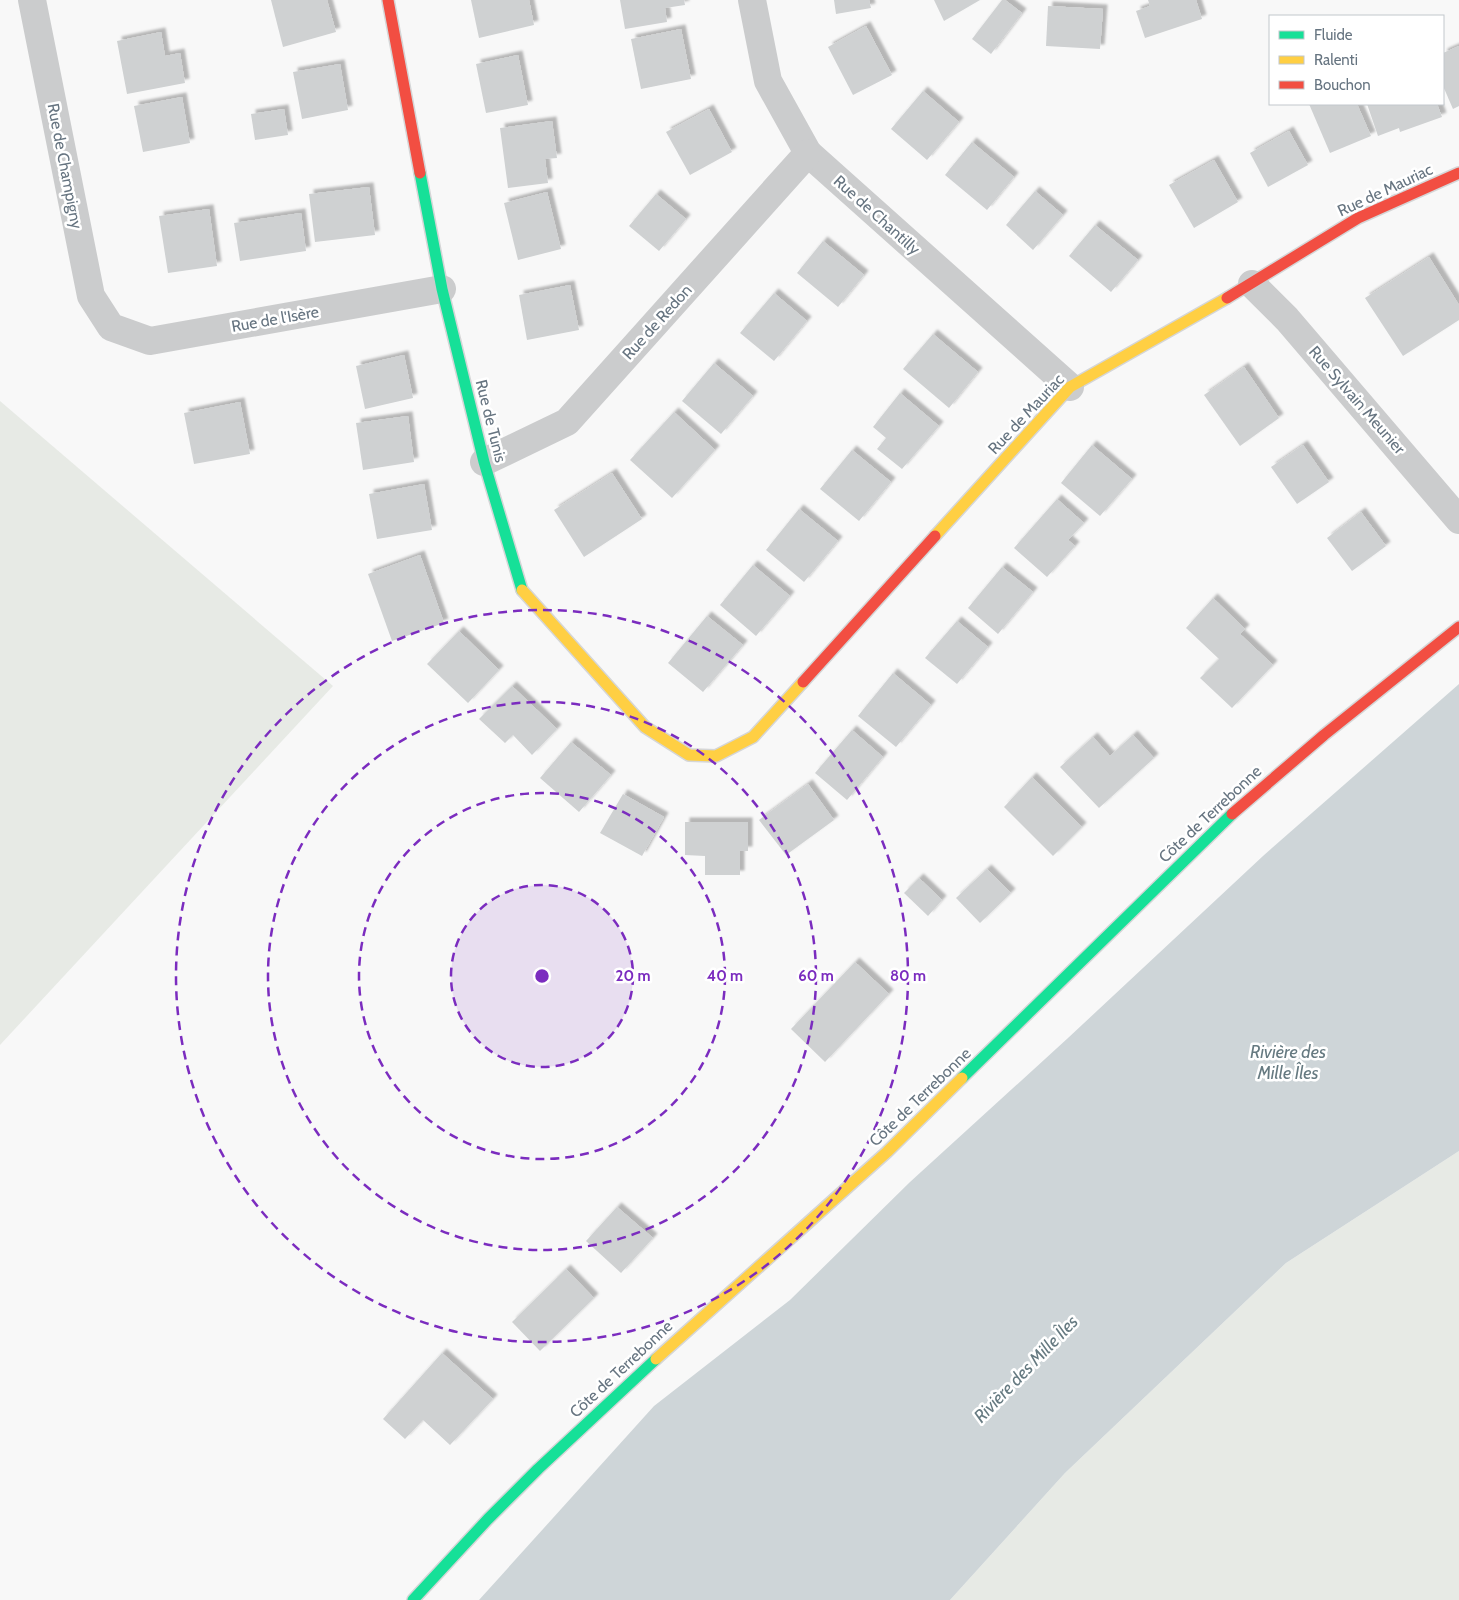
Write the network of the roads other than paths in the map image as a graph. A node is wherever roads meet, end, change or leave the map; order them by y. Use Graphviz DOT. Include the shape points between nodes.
graph roads {
  1 [pos="32,0"];
  2 [pos="388,0"];
  3 [pos="752,0"];
  4 [pos="808,153"];
  5 [pos="1459,173"];
  6 [pos="1252,284"];
  7 [pos="442,289"];
  8 [pos="111,327"];
  9 [pos="1070,387"];
  10 [pos="484,462"];
  11 [pos="1459,520"];
  12 [pos="1459,627"];
  13 [pos="716,756"];
  14 [pos="413,1600"];
  1 -- 8 [label="street, Rue de Champigny" via="90,296"];
  2 -- 7 [label="street, Rue de Tunis"];
  3 -- 4 [label="street, Rue de Chantilly" via="768,81"];
  4 -- 9 [label="street, Rue de Chantilly"];
  4 -- 10 [label="street, Rue de Redon" via="567,422"];
  5 -- 6 [label="street, Rue de Mauriac" via="1358,218"];
  6 -- 9 [label="street, Rue de Mauriac"];
  6 -- 11 [label="street, Rue Sylvain Meunier" via="1287,319"];
  7 -- 8 [label="street, Rue de l'Isère" via="150,341"];
  7 -- 10 [label="street, Rue de Tunis"];
  9 -- 13 [label="street, Rue de Mauriac" via="753,737"];
  10 -- 13 [label="street, Rue de Tunis" via="522,590 645,727 689,755"];
  12 -- 14 [label="street, Côte de Terrebonne" via="1324,735 1225,820 887,1152 524,1482"];
}
